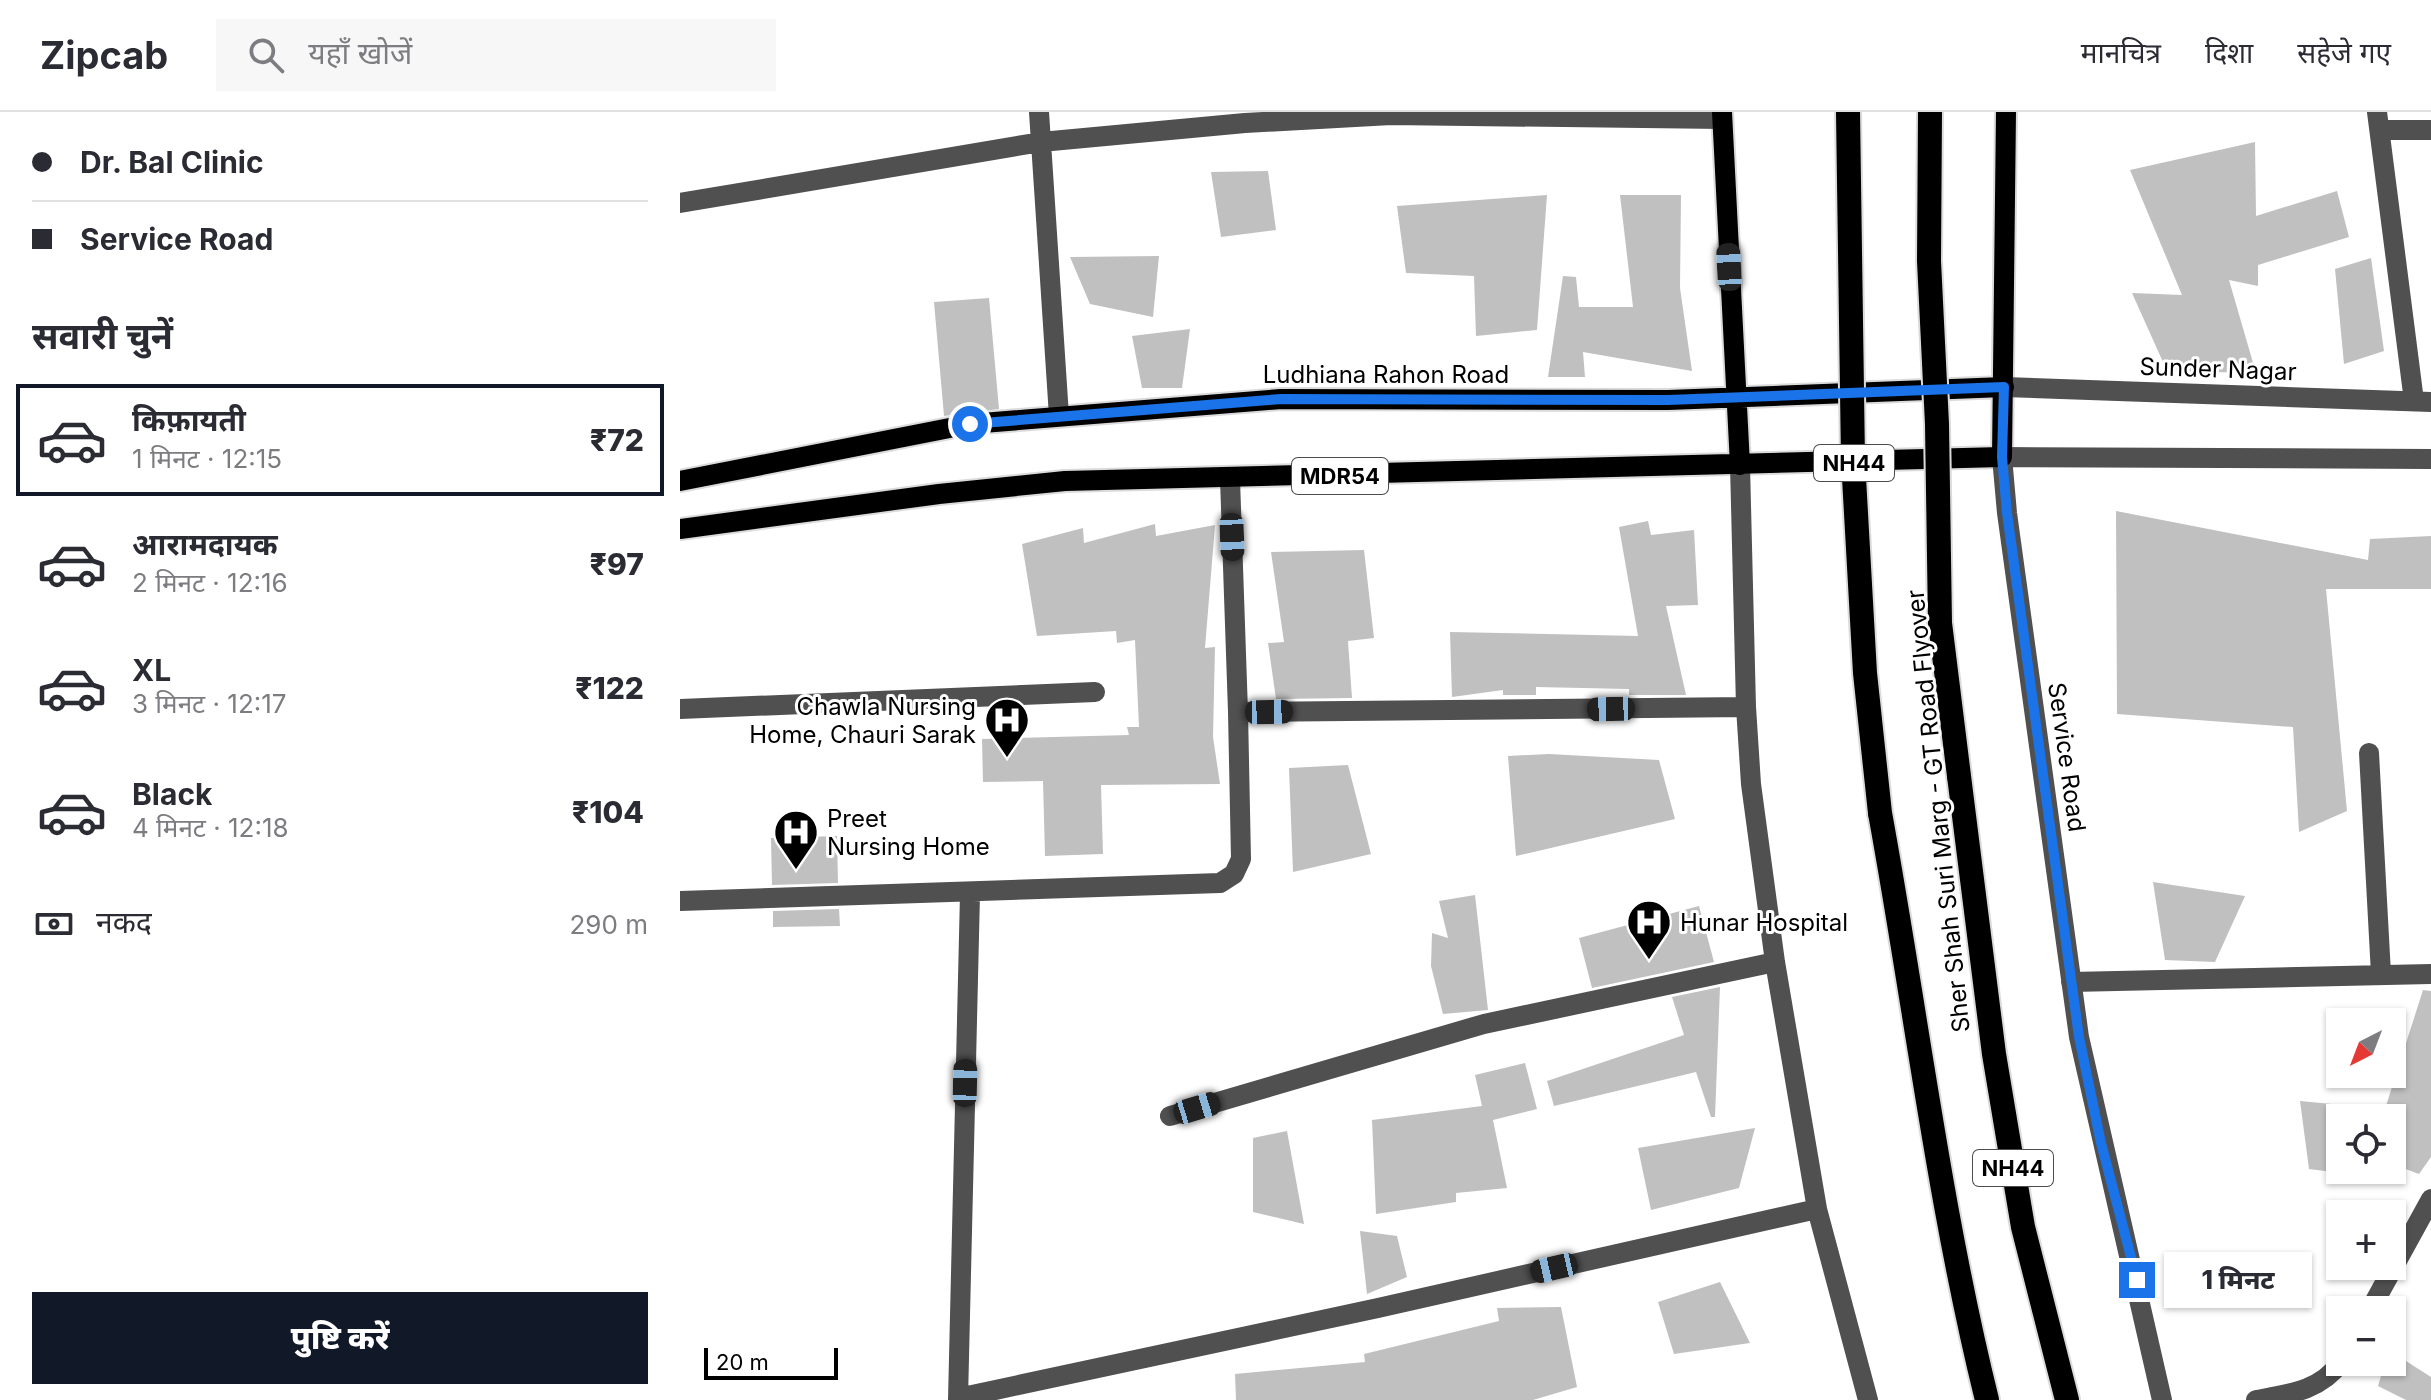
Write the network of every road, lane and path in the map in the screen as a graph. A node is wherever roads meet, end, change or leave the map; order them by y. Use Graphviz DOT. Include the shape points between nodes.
graph roads {
  1 [pos="1039,112"];
  2 [pos="1848,112"];
  3 [pos="1930,112"];
  4 [pos="2006,112"];
  5 [pos="1722,115"];
  6 [pos="2378,121"];
  7 [pos="2431,130"];
  8 [pos="1041,142"];
  9 [pos="680,203"];
  10 [pos="2004,387"];
  11 [pos="1736,397"];
  12 [pos="2423,402"];
  13 [pos="1059,416"];
  14 [pos="2002,457"];
  15 [pos="2431,459"];
  16 [pos="1740,465"];
  17 [pos="1230,479"];
  18 [pos="680,481"];
  19 [pos="680,529"];
  20 [pos="1095,692"];
  21 [pos="1746,707"];
  22 [pos="680,709"];
  23 [pos="1238,712"];
  24 [pos="2369,753"];
  25 [pos="970,894"];
  26 [pos="680,901"];
  27 [pos="1775,962"];
  28 [pos="2381,974"];
  29 [pos="2431,974"];
  30 [pos="2071,982"];
  31 [pos="1170,1116"];
  32 [pos="2431,1199"];
  33 [pos="1817,1209"];
  34 [pos="2378,1296"];
  35 [pos="2330,1376"];
  36 [pos="958,1399"];
  37 [pos="1868,1400"];
  38 [pos="1987,1400"];
  39 [pos="2067,1400"];
  40 [pos="2162,1400"];
  41 [pos="2256,1400"];
  1 -- 8 [label="street"];
  2 -- 38 [label="highway, Sher Shah Suri Marg - GT Road Flyover / NH44, bridge" via="1853,460 1865,673 1880,813 1934,1153"];
  3 -- 39 [label="highway, Sher Shah Suri Marg - GT Road Flyover / NH44, bridge" via="1940,623 1994,1054 2023,1227"];
  4 -- 10 [label="main road, Service Road"];
  5 -- 8 [label="street" via="1391,115"];
  5 -- 11 [label="main road"];
  6 -- 7 [label="street"];
  6 -- 12 [label="street"];
  8 -- 9 [label="street"];
  8 -- 13 [label="street"];
  10 -- 11 [label="main road, Ludhiana Rahon Road"];
  10 -- 12 [label="street, Sunder Nagar"];
  10 -- 14 [label="main road, Service Road"];
  11 -- 13 [label="main road, Ludhiana Rahon Road" via="1281,399"];
  11 -- 16 [label="main road"];
  13 -- 18 [label="main road, Ludhiana Rahon Road" via="970,424"];
  14 -- 15 [label="street"];
  14 -- 16 [label="main road, MDR54"];
  14 -- 30 [label="street, Service Road"];
  16 -- 17 [label="main road, MDR54"];
  16 -- 21 [label="street"];
  17 -- 19 [label="main road, MDR54" via="1065,481"];
  17 -- 23 [label="street"];
  20 -- 22 [label="street"];
  21 -- 23 [label="street"];
  21 -- 27 [label="street"];
  23 -- 25 [label="street" via="1241,859 1234,874 1220,883"];
  24 -- 28 [label="street"];
  25 -- 26 [label="street"];
  25 -- 36 [label="street"];
  27 -- 31 [label="street" via="1484,1024"];
  27 -- 33 [label="street"];
  28 -- 29 [label="street"];
  28 -- 30 [label="street"];
  30 -- 40 [label="street, Service Road" via="2089,1085"];
  32 -- 34 [label="street"];
  33 -- 36 [label="street"];
  33 -- 37 [label="street"];
  35 -- 41 [label="street" via="2307,1390"];
}
